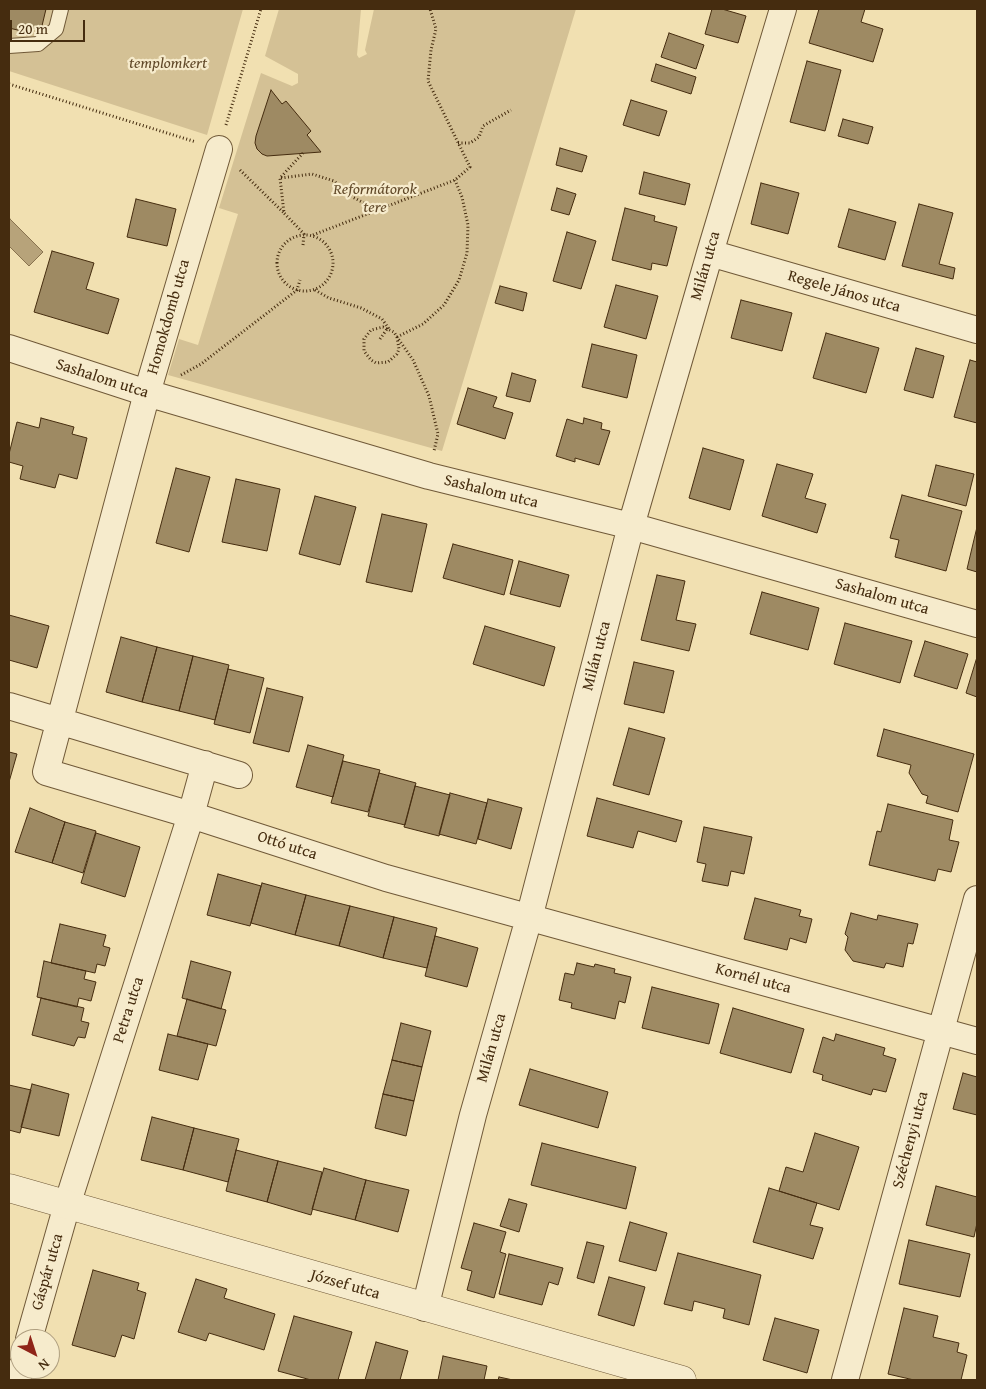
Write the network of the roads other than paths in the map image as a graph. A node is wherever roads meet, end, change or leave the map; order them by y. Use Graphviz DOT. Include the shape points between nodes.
graph roads {
  1 [pos="61,9"];
  2 [pos="783,9"];
  3 [pos="9,46"];
  4 [pos="219,149"];
  5 [pos="710,253"];
  6 [pos="977,330"];
  7 [pos="9,348"];
  8 [pos="147,393"];
  9 [pos="631,526"];
  10 [pos="977,624"];
  11 [pos="9,706"];
  12 [pos="59,720"];
  13 [pos="205,764"];
  14 [pos="46,772"];
  15 [pos="239,775"];
  16 [pos="191,815"];
  17 [pos="977,899"];
  18 [pos="529,918"];
  19 [pos="941,1031"];
  20 [pos="977,1041"];
  21 [pos="9,1188"];
  22 [pos="67,1205"];
  23 [pos="425,1308"];
  24 [pos="32,1329"];
  25 [pos="674,1379"];
  26 [pos="845,1380"];
  1 -- 3 [label="lane" via="56,29 38,44"];
  2 -- 5 [label="street, Milán utca"];
  4 -- 8 [label="street, Homokdomb utca"];
  5 -- 6 [label="street, Regele János utca"];
  5 -- 9 [label="street, Milán utca"];
  7 -- 8 [label="street, Sashalom utca"];
  8 -- 9 [label="street, Sashalom utca" via="430,476"];
  8 -- 12 [label="street, Homokdomb utca"];
  9 -- 10 [label="street, Sashalom utca"];
  9 -- 18 [label="street, Milán utca"];
  11 -- 12 [label="street"];
  12 -- 13 [label="street"];
  12 -- 14 [label="street, Homokdomb utca"];
  13 -- 15 [label="street"];
  13 -- 16 [label="street, Petra utca"];
  14 -- 16 [label="street, Ottó utca"];
  16 -- 18 [label="street, Ottó utca" via="386,878"];
  16 -- 22 [label="street, Petra utca"];
  17 -- 19 [label="street, Széchenyi utca"];
  18 -- 19 [label="street, Kornél utca"];
  18 -- 23 [label="street, Milán utca" via="473,1115"];
  19 -- 20 [label="street, Kornél utca"];
  19 -- 26 [label="street, Széchenyi utca"];
  21 -- 22 [label="street, József utca"];
  22 -- 23 [label="street, József utca"];
  22 -- 24 [label="street, Gáspár utca"];
  23 -- 25 [label="street, József utca"];
}
